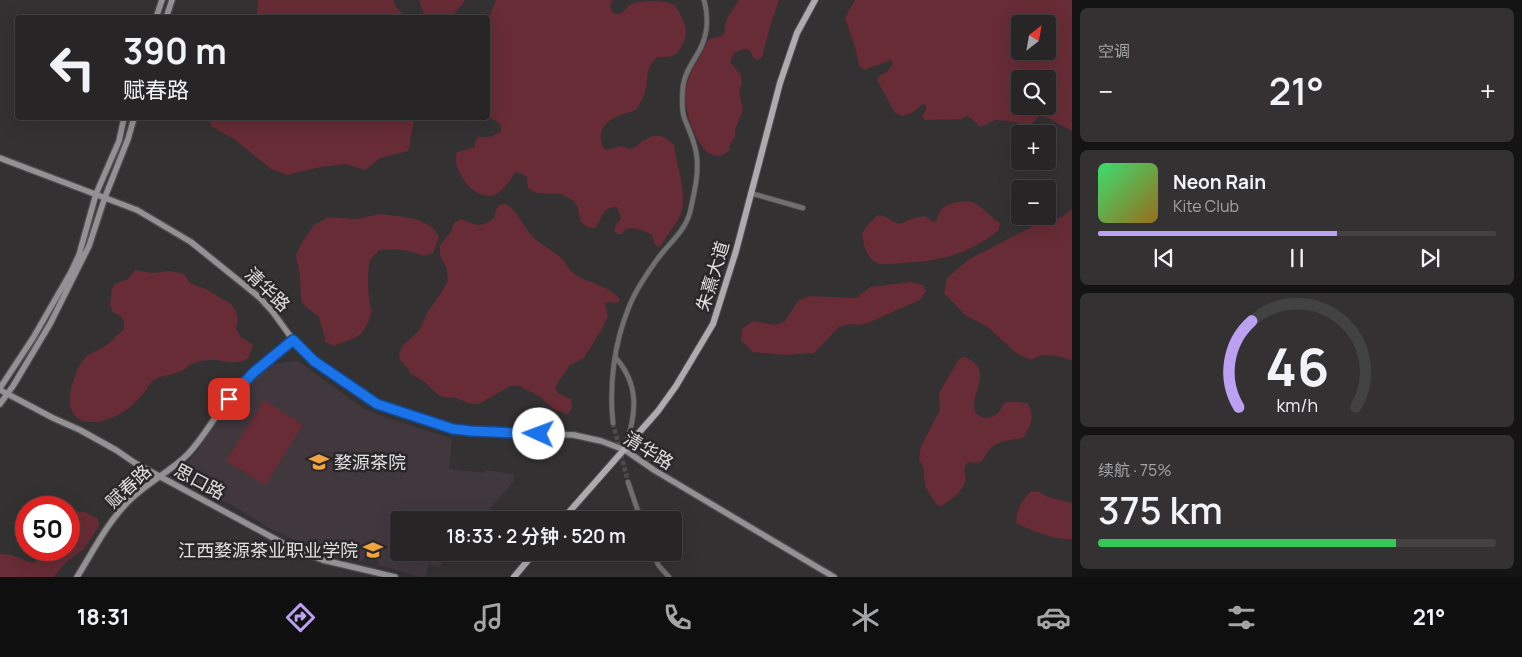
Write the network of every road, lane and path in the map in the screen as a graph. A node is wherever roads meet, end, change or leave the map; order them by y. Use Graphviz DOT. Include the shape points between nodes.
graph roads {
  1 [pos="162,0"];
  2 [pos="172,0"];
  3 [pos="704,0"];
  4 [pos="815,0"];
  5 [pos="157,15"];
  6 [pos="167,15"];
  7 [pos="124,120"];
  8 [pos="133,120"];
  9 [pos="0,158"];
  10 [pos="750,193"];
  11 [pos="96,194"];
  12 [pos="105,197"];
  13 [pos="803,208"];
  14 [pos="293,340"];
  15 [pos="616,358"];
  16 [pos="0,389"];
  17 [pos="8,393"];
  18 [pos="0,404"];
  19 [pos="613,423"];
  20 [pos="625,450"];
  21 [pos="159,476"];
  22 [pos="628,482"];
  23 [pos="570,511"];
  24 [pos="638,511"];
  25 [pos="527,561"];
  26 [pos="656,561"];
  27 [pos="77,577"];
  28 [pos="395,577"];
  29 [pos="514,577"];
  30 [pos="669,577"];
  31 [pos="834,577"];
  1 -- 5 [label="main road"];
  2 -- 6 [label="main road"];
  3 -- 15 [label="street" via="707,28 688,71 682,95 684,118 697,153 690,212 683,228 656,261 632,300"];
  4 -- 10 [label="main road, 朱熹大道" via="787,62"];
  7 -- 11 [label="main road" via="119,141"];
  8 -- 12 [label="main road"];
  9 -- 11 [label="main road, 清华路"];
  10 -- 13 [label="street"];
  10 -- 20 [label="main road, 朱熹大道" via="713,324 676,386"];
  11 -- 12 [label="main road, 清华路"];
  11 -- 16 [label="main road" via="71,272"];
  12 -- 14 [label="main road, 清华路" via="162,223 191,242 259,297"];
  12 -- 17 [label="main road" via="90,246 50,324"];
  14 -- 20 [label="main road, 清华路" via="314,361 377,404 426,421 471,431 574,435"];
  14 -- 21 [label="main road, 赋春路" via="253,373 188,454"];
  15 -- 19 [label="street" via="611,402"];
  15 -- 20 [label="street" via="628,373 633,396 632,424"];
  16 -- 17 [label="main road, 思口路"];
  17 -- 18 [label="main road"];
  17 -- 21 [label="main road, 思口路"];
  20 -- 23 [label="main road, 朱熹大道"];
  20 -- 31 [label="main road, 清华路"];
  21 -- 27 [label="main road, 赋春路" via="115,516"];
  21 -- 28 [label="main road, 思口路" via="290,548 323,560"];
  22 -- 24 [label="street"];
  25 -- 29 [label="main road"];
  26 -- 30 [label="street"];
}
